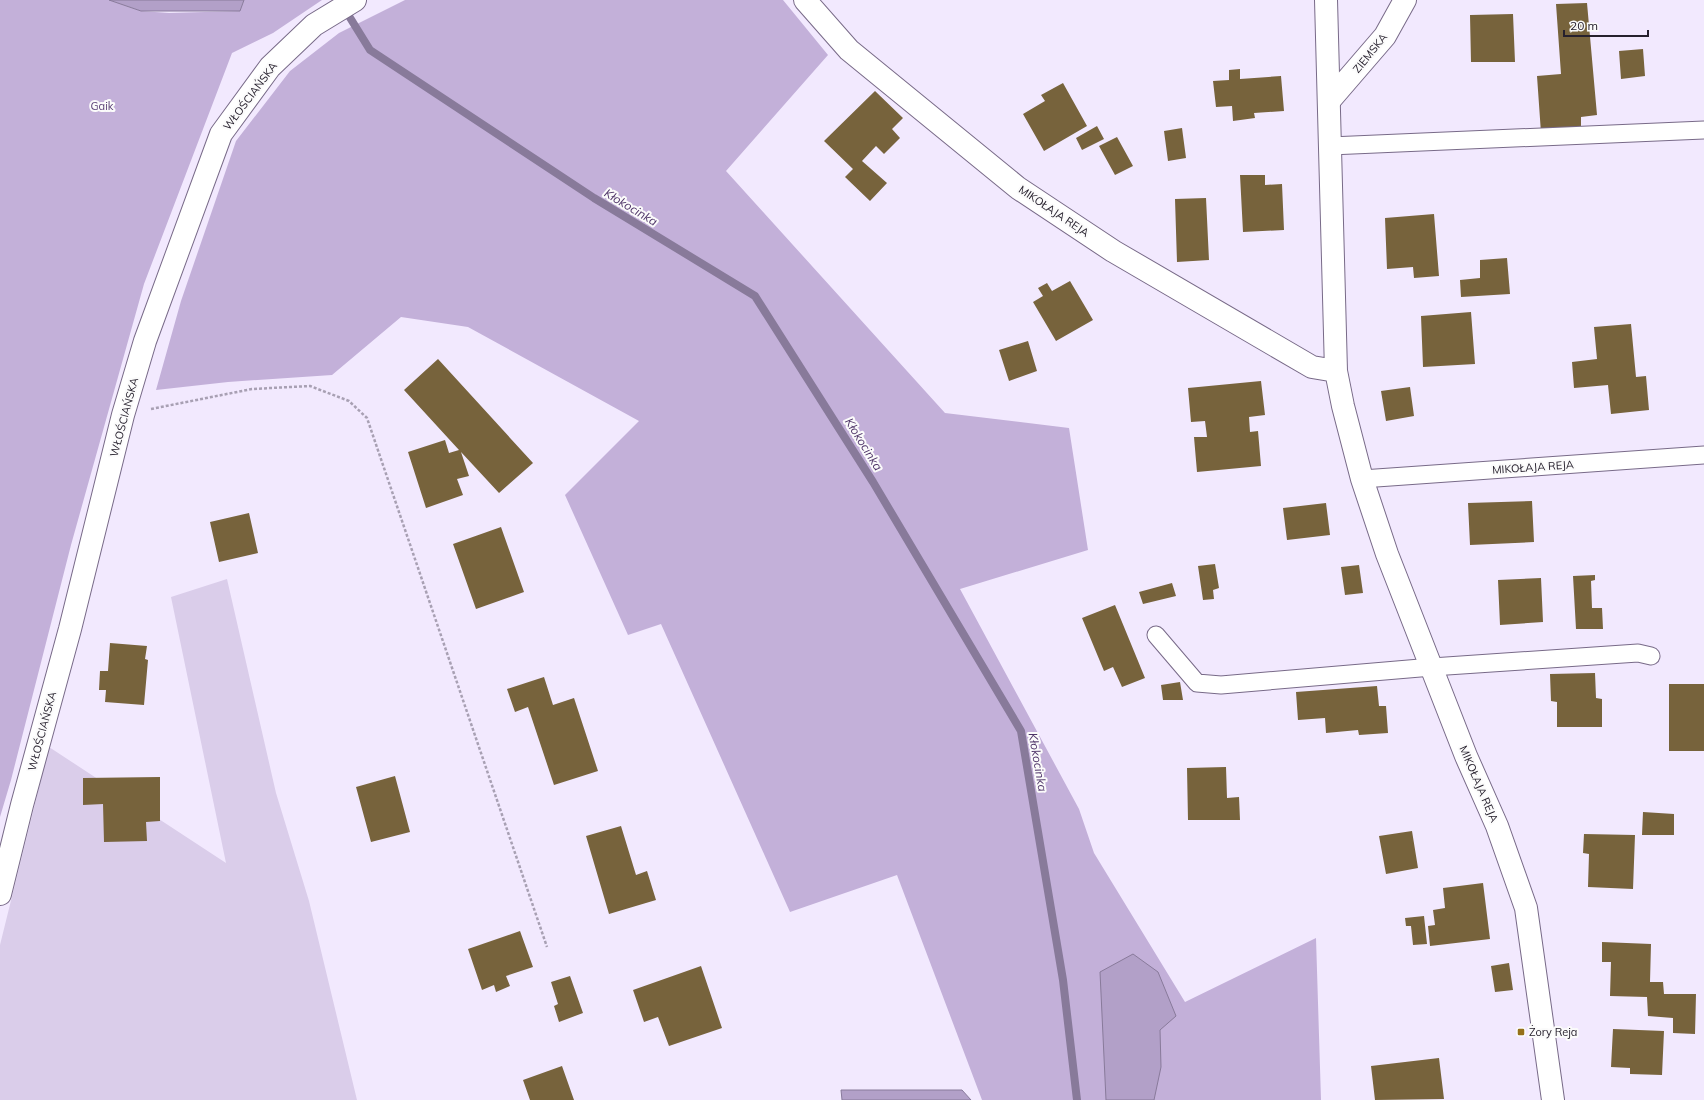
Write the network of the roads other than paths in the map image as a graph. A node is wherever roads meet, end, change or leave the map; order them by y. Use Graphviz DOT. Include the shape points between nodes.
graph roads {
  1 [pos="356,0"];
  2 [pos="805,0"];
  3 [pos="1326,0"];
  4 [pos="1405,0"];
  5 [pos="1329,101"];
  6 [pos="1704,130"];
  7 [pos="1330,146"];
  8 [pos="1336,371"];
  9 [pos="1704,455"];
  10 [pos="1362,479"];
  11 [pos="1156,635"];
  12 [pos="1651,656"];
  13 [pos="1432,667"];
  14 [pos="0,894"];
  15 [pos="1553,1100"];
  1 -- 14 [label="street, WŁOŚCIAŃSKA" via="314,25 270,67 221,134 145,341 123,415"];
  2 -- 8 [label="street, MIKOŁAJA REJA" via="849,50 1018,188 1113,251 1312,367"];
  3 -- 5 [label="street, MIKOŁAJA REJA"];
  4 -- 5 [label="street, ZIEMSKA" via="1385,36"];
  5 -- 7 [label="street, MIKOŁAJA REJA"];
  6 -- 7 [label="lane"];
  7 -- 8 [label="street, MIKOŁAJA REJA"];
  8 -- 10 [label="street, MIKOŁAJA REJA"];
  9 -- 10 [label="lane, MIKOŁAJA REJA"];
  10 -- 13 [label="street, MIKOŁAJA REJA" via="1387,554"];
  11 -- 13 [label="lane" via="1196,683 1221,686"];
  12 -- 13 [label="lane" via="1638,653"];
  13 -- 15 [label="street, MIKOŁAJA REJA" via="1466,756 1497,826 1526,908"];
}
